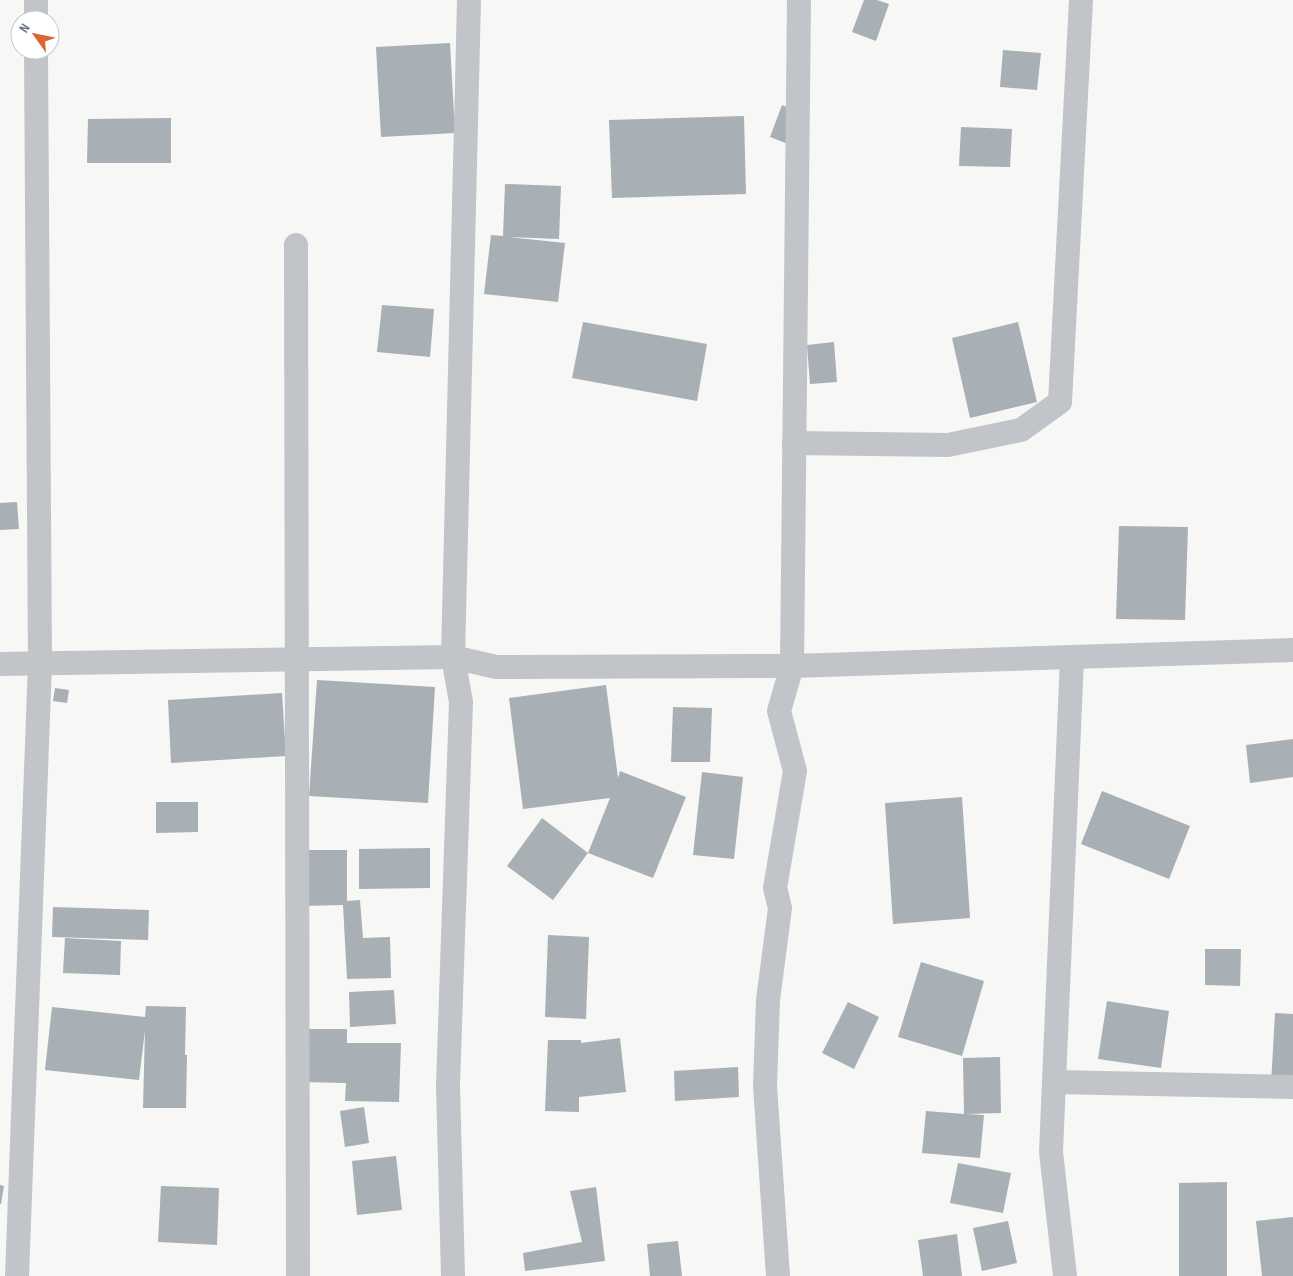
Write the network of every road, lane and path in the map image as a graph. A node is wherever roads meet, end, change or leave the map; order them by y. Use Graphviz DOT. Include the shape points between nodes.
graph roads {
  1 [pos="469,0"];
  2 [pos="799,0"];
  3 [pos="1081,0"];
  4 [pos="36,60"];
  5 [pos="296,245"];
  6 [pos="794,443"];
  7 [pos="1293,650"];
  8 [pos="453,658"];
  9 [pos="1072,658"];
  10 [pos="298,660"];
  11 [pos="0,664"];
  12 [pos="40,664"];
  13 [pos="792,666"];
  14 [pos="1055,1082"];
  15 [pos="1293,1087"];
  16 [pos="16,1276"];
  17 [pos="298,1276"];
  18 [pos="453,1276"];
  19 [pos="778,1276"];
  20 [pos="1065,1276"];
  1 -- 8 [label="street"];
  2 -- 6 [label="street"];
  3 -- 6 [label="street" via="1060,402 1021,430 948,445"];
  4 -- 12 [label="street"];
  5 -- 10 [label="street"];
  6 -- 13 [label="street"];
  7 -- 9 [label="street"];
  8 -- 10 [label="street"];
  8 -- 13 [label="street" via="496,667"];
  8 -- 18 [label="street" via="461,702 448,1085"];
  9 -- 13 [label="street"];
  9 -- 14 [label="street"];
  10 -- 12 [label="street"];
  10 -- 17 [label="street"];
  11 -- 12 [label="street"];
  12 -- 16 [label="street"];
  13 -- 19 [label="street" via="779,711 795,771 775,888 780,908 768,1000 764,1086"];
  14 -- 15 [label="street"];
  14 -- 20 [label="street" via="1051,1152"];
}
